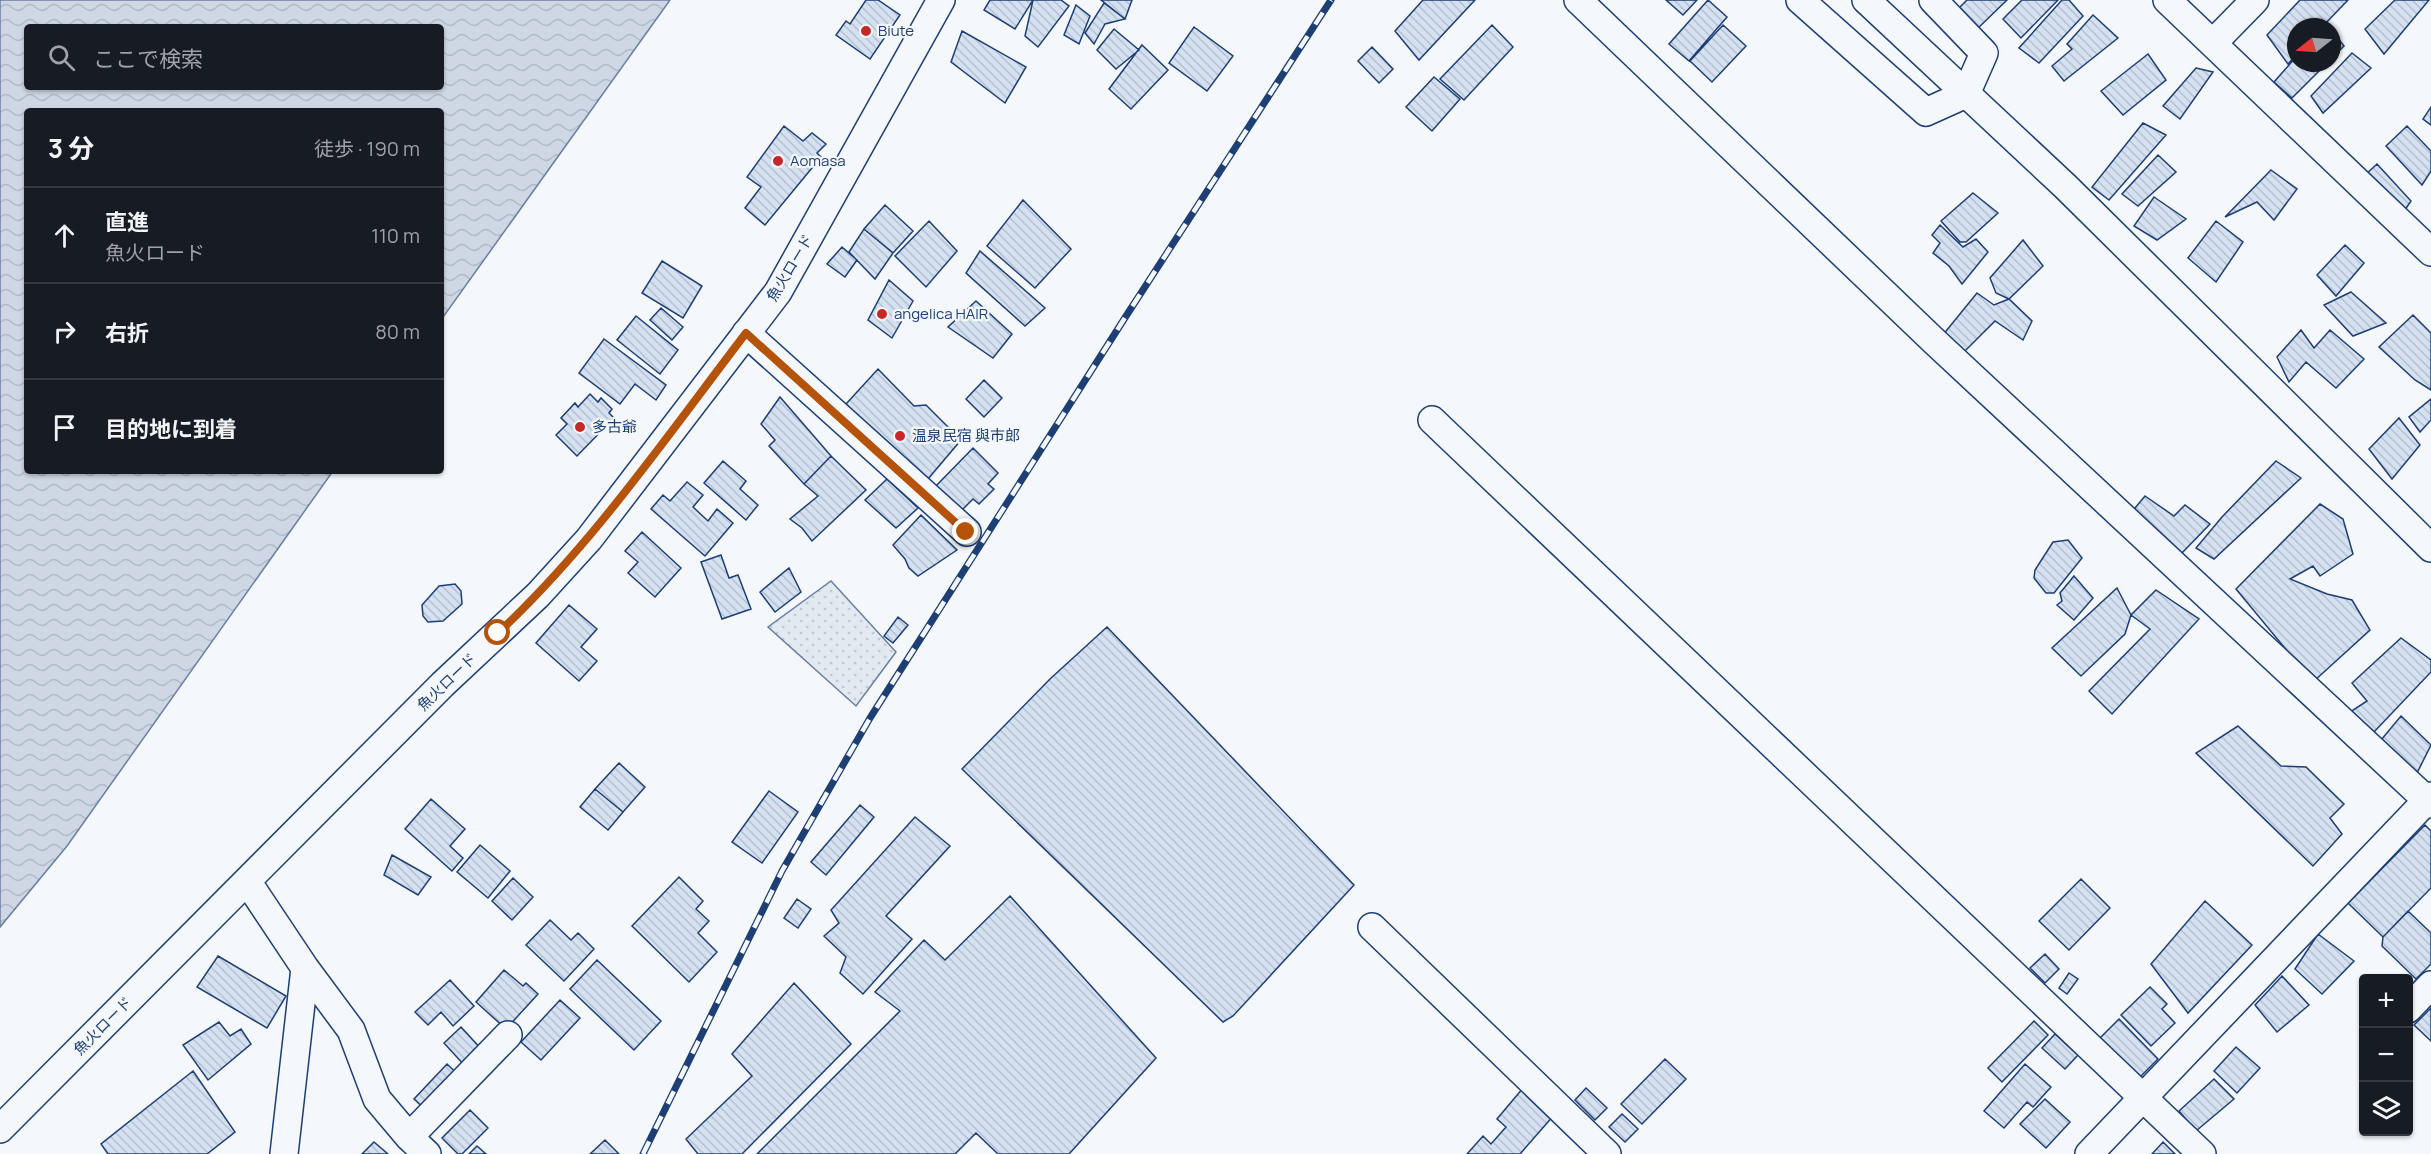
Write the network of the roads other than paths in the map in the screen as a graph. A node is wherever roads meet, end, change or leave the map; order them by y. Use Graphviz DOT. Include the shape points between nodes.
graph roads {
  1 [pos="941,0"];
  2 [pos="1580,0"];
  3 [pos="1800,0"];
  4 [pos="1866,0"];
  5 [pos="1932,0"];
  6 [pos="2167,0"];
  7 [pos="2255,0"];
  8 [pos="2214,42"];
  9 [pos="1966,94"];
  10 [pos="2431,252"];
  11 [pos="746,333"];
  12 [pos="1432,420"];
  13 [pos="966,532"];
  14 [pos="2431,548"];
  15 [pos="2430,800"];
  16 [pos="247,881"];
  17 [pos="1372,927"];
  18 [pos="305,968"];
  19 [pos="2431,985"];
  20 [pos="2413,1005"];
  21 [pos="508,1035"];
  22 [pos="2143,1097"];
  23 [pos="0,1129"];
  24 [pos="418,1146"];
  25 [pos="284,1154"];
  26 [pos="1607,1154"];
  27 [pos="2089,1154"];
  28 [pos="2202,1154"];
  1 -- 11 [label="street, 魚火ロード" via="778,292"];
  2 -- 15 [label="street" via="1943,349"];
  3 -- 9 [label="street" via="1926,112"];
  4 -- 9 [label="street"];
  5 -- 9 [label="street" via="1984,53"];
  6 -- 8 [label="street"];
  7 -- 8 [label="street"];
  8 -- 10 [label="street"];
  9 -- 14 [label="street" via="2065,186"];
  11 -- 13 [label="street"];
  11 -- 16 [label="street, 魚火ロード" via="589,539 538,595 443,684"];
  12 -- 22 [label="street"];
  15 -- 22 [label="street"];
  16 -- 18 [label="street"];
  16 -- 23 [label="street, 魚火ロード"];
  17 -- 26 [label="street"];
  18 -- 24 [label="street" via="351,1030 377,1099"];
  18 -- 25 [label="street"];
  19 -- 20 [label="street"];
  21 -- 24 [label="street"];
  22 -- 27 [label="street"];
  22 -- 28 [label="street"];
}
